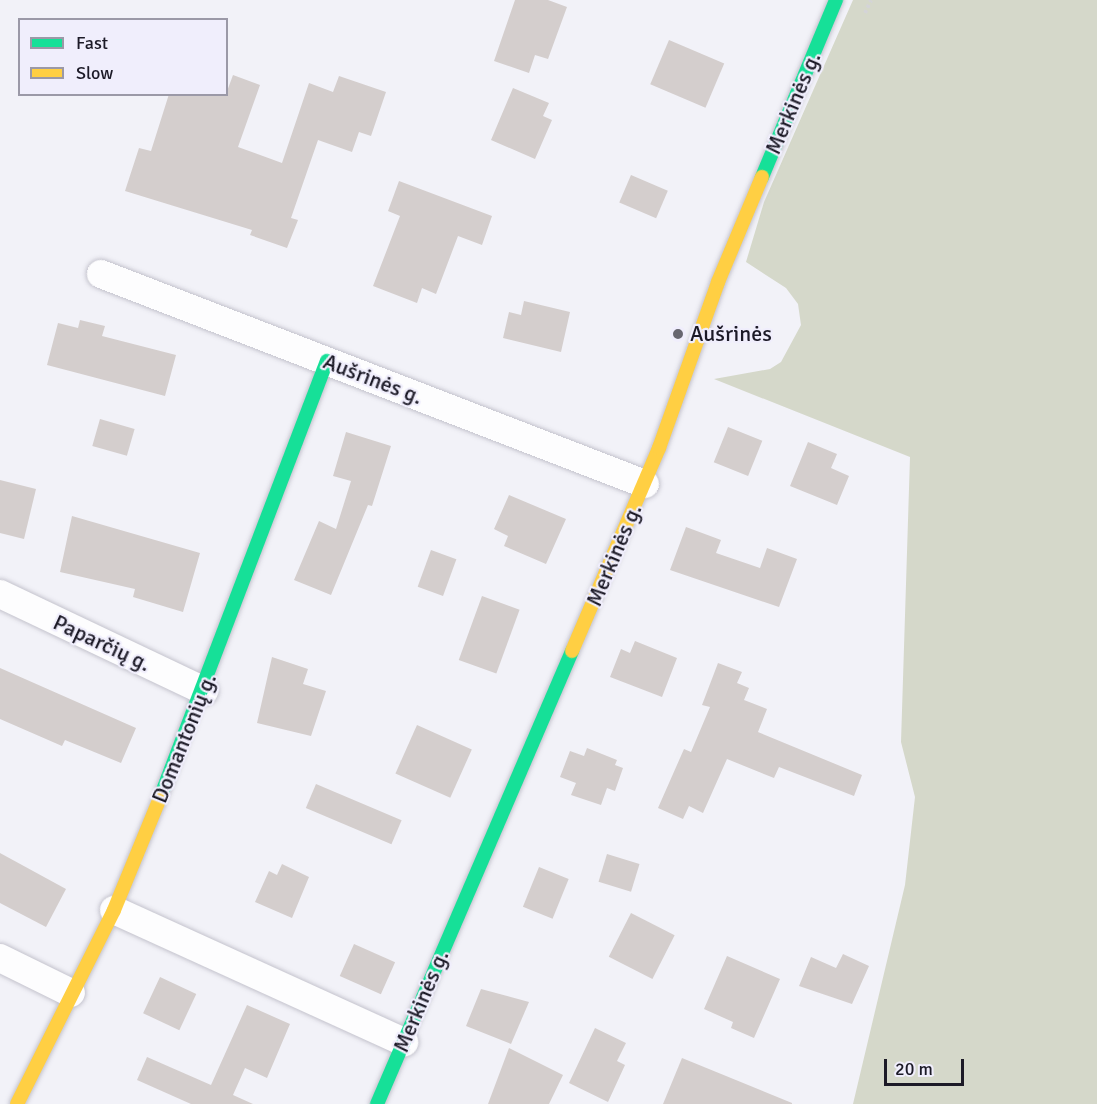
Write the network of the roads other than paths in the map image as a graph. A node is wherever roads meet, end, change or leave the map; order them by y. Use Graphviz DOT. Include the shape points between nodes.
graph roads {
  1 [pos="836,0"];
  2 [pos="101,274"];
  3 [pos="327,361"];
  4 [pos="645,484"];
  5 [pos="0,594"];
  6 [pos="204,691"];
  7 [pos="114,910"];
  8 [pos="0,958"];
  9 [pos="71,993"];
  10 [pos="404,1042"];
  11 [pos="17,1104"];
  12 [pos="377,1104"];
  1 -- 4 [label="street, Merkinės g." via="718,282"];
  2 -- 3 [label="street, Aušrinės g."];
  3 -- 4 [label="street, Aušrinės g."];
  3 -- 6 [label="street, Domantonių g."];
  4 -- 10 [label="street, Merkinės g."];
  5 -- 6 [label="street, Paparčių g."];
  6 -- 7 [label="street, Domantonių g."];
  7 -- 9 [label="street, Domantonių g."];
  7 -- 10 [label="street"];
  8 -- 9 [label="street"];
  9 -- 11 [label="street, Domantonių g."];
  10 -- 12 [label="street, Merkinės g."];
}
